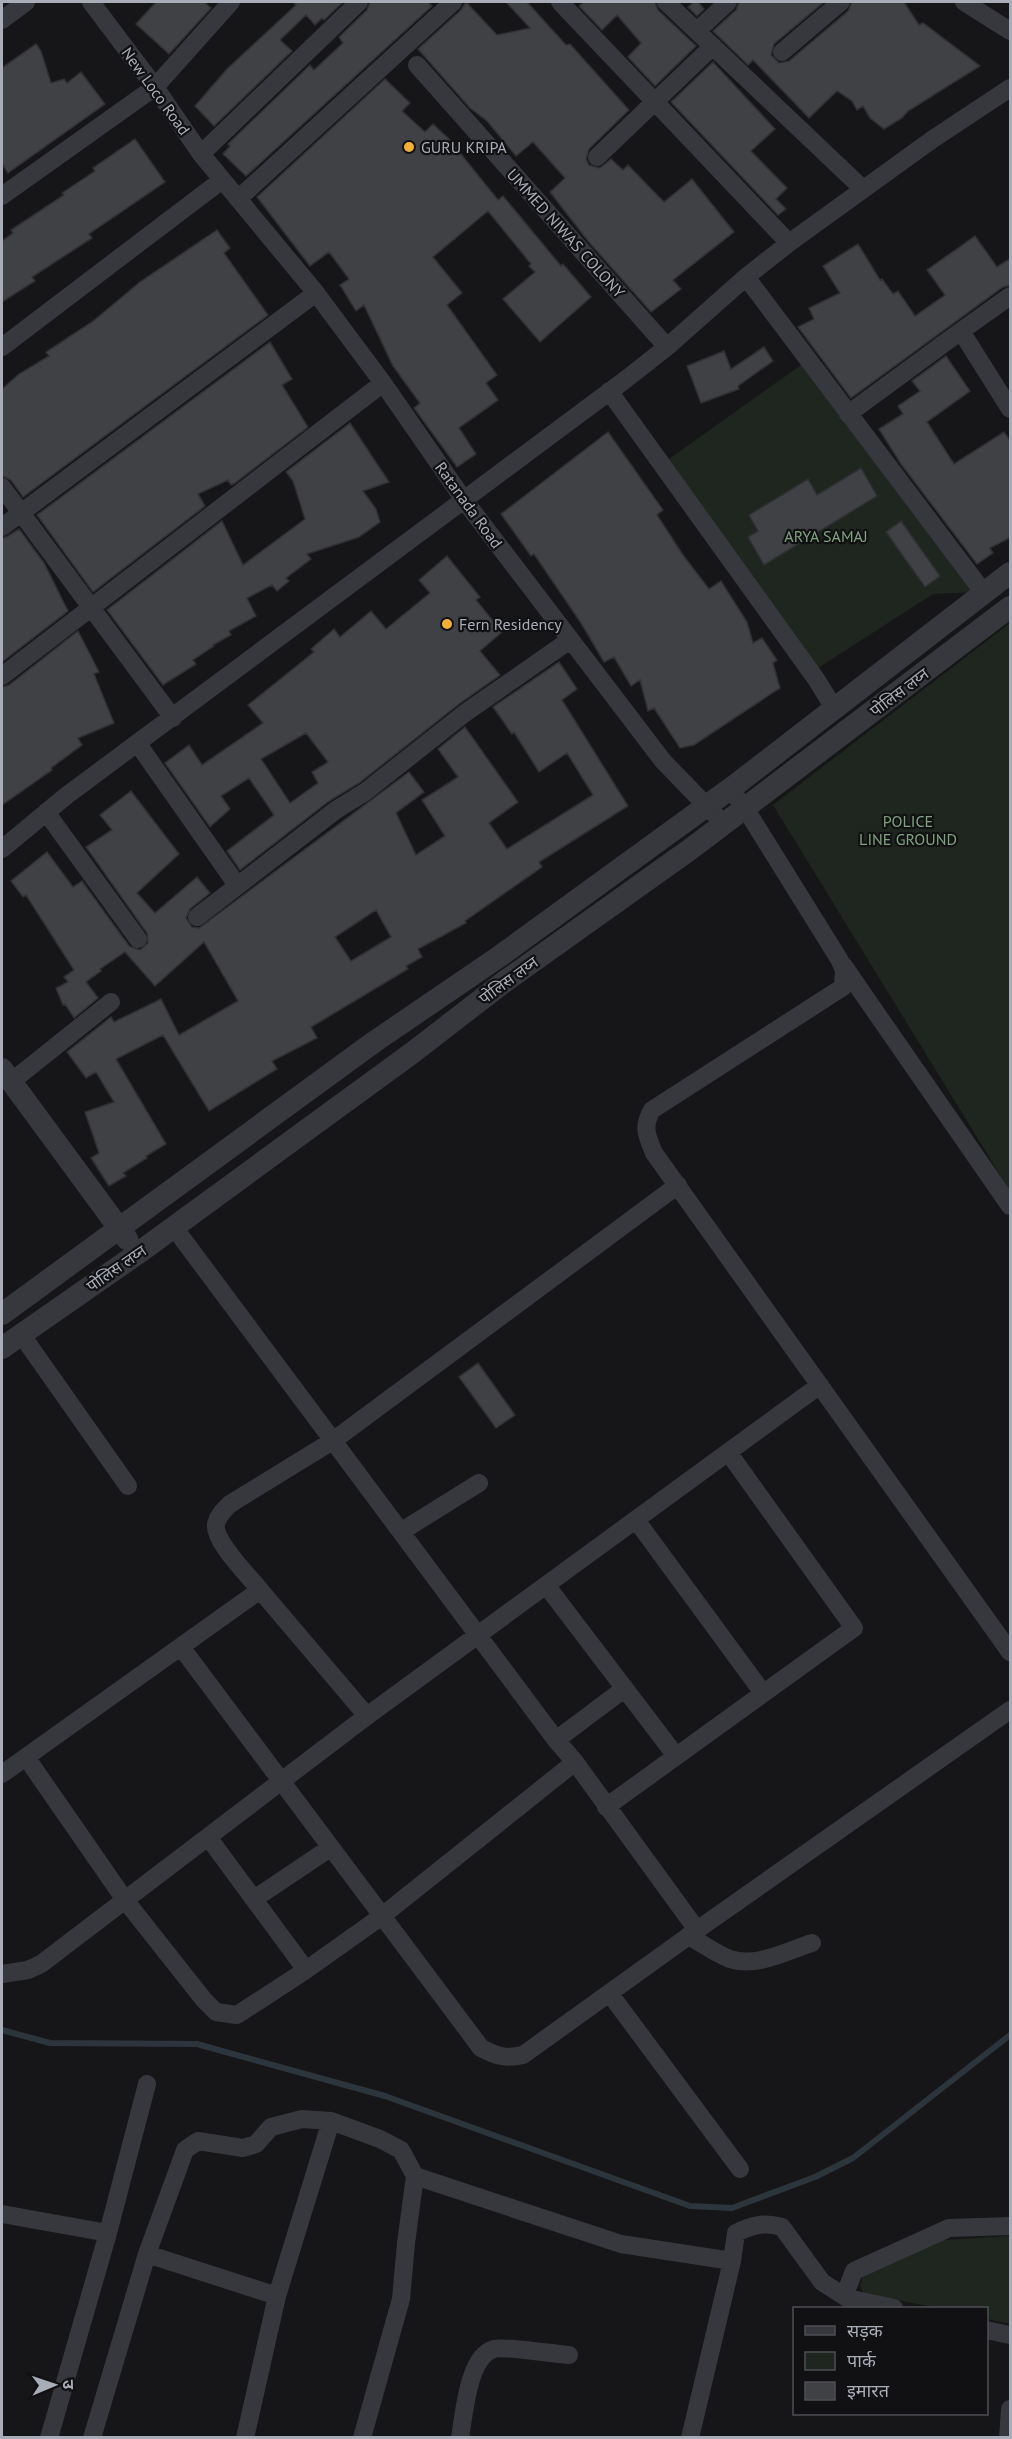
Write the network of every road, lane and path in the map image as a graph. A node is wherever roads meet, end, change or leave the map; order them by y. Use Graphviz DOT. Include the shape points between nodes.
graph roads {
  1 [pos="26,2"];
  2 [pos="91,2"];
  3 [pos="231,2"];
  4 [pos="359,2"];
  5 [pos="453,2"];
  6 [pos="561,2"];
  7 [pos="666,2"];
  8 [pos="728,2"];
  9 [pos="841,2"];
  10 [pos="964,2"];
  11 [pos="2,20"];
  12 [pos="697,31"];
  13 [pos="1011,31"];
  14 [pos="712,46"];
  15 [pos="782,52"];
  16 [pos="417,65"];
  17 [pos="155,87"];
  18 [pos="1011,88"];
  19 [pos="654,101"];
  20 [pos="201,154"];
  21 [pos="597,157"];
  22 [pos="222,180"];
  23 [pos="863,189"];
  24 [pos="2,196"];
  25 [pos="238,199"];
  26 [pos="789,243"];
  27 [pos="746,277"];
  28 [pos="316,294"];
  29 [pos="1011,296"];
  30 [pos="961,331"];
  31 [pos="2,347"];
  32 [pos="667,347"];
  33 [pos="383,383"];
  34 [pos="609,392"];
  35 [pos="1011,409"];
  36 [pos="848,414"];
  37 [pos="2,487"];
  38 [pos="464,500"];
  39 [pos="20,513"];
  40 [pos="2,527"];
  41 [pos="1011,573"];
  42 [pos="984,593"];
  43 [pos="92,605"];
  44 [pos="1011,607"];
  45 [pos="570,640"];
  46 [pos="2,675"];
  47 [pos="834,708"];
  48 [pos="173,718"];
  49 [pos="138,744"];
  50 [pos="730,789"];
  51 [pos="707,806"];
  52 [pos="745,808"];
  53 [pos="46,812"];
  54 [pos="724,824"];
  55 [pos="2,849"];
  56 [pos="237,885"];
  57 [pos="197,917"];
  58 [pos="138,939"];
  59 [pos="839,959"];
  60 [pos="111,1002"];
  61 [pos="6,1076"];
  62 [pos="678,1185"];
  63 [pos="1011,1206"];
  64 [pos="173,1226"];
  65 [pos="120,1228"];
  66 [pos="137,1254"];
  67 [pos="2,1314"];
  68 [pos="21,1334"];
  69 [pos="2,1347"];
  70 [pos="820,1384"];
  71 [pos="334,1440"];
  72 [pos="729,1452"];
  73 [pos="479,1484"];
  74 [pos="128,1486"];
  75 [pos="636,1520"];
  76 [pos="402,1531"];
  77 [pos="546,1585"];
  78 [pos="260,1590"];
  79 [pos="479,1635"];
  80 [pos="181,1647"];
  81 [pos="1011,1652"];
  82 [pos="624,1689"];
  83 [pos="763,1693"];
  84 [pos="1011,1710"];
  85 [pos="367,1716"];
  86 [pos="556,1740"];
  87 [pos="676,1756"];
  88 [pos="26,1757"];
  89 [pos="575,1762"];
  90 [pos="2,1774"];
  91 [pos="281,1781"];
  92 [pos="606,1807"];
  93 [pos="208,1837"];
  94 [pos="330,1848"];
  95 [pos="254,1899"];
  96 [pos="125,1900"];
  97 [pos="382,1916"];
  98 [pos="693,1933"];
  99 [pos="812,1943"];
  100 [pos="306,1970"];
  101 [pos="2,1974"];
  102 [pos="610,1994"];
  103 [pos="147,2084"];
  104 [pos="331,2121"];
  105 [pos="740,2169"];
  106 [pos="415,2176"];
  107 [pos="2,2214"];
  108 [pos="1011,2226"];
  109 [pos="108,2233"];
  110 [pos="147,2254"];
  111 [pos="732,2261"];
  112 [pos="277,2296"];
  113 [pos="847,2298"];
  114 [pos="889,2307"];
  115 [pos="988,2330"];
  116 [pos="1011,2335"];
  117 [pos="569,2355"];
  118 [pos="1011,2409"];
  119 [pos="49,2438"];
  120 [pos="92,2438"];
  121 [pos="245,2438"];
  122 [pos="362,2438"];
  123 [pos="460,2438"];
  124 [pos="690,2438"];
  125 [pos="1008,2438"];
  1 -- 11 [label="street"];
  2 -- 17 [label="street, New Loco Road"];
  3 -- 17 [label="street"];
  4 -- 20 [label="street"];
  5 -- 25 [label="street"];
  6 -- 19 [label="street"];
  7 -- 12 [label="street"];
  8 -- 12 [label="street"];
  9 -- 15 [label="street"];
  10 -- 13 [label="street"];
  12 -- 14 [label="street"];
  14 -- 19 [label="street"];
  14 -- 23 [label="street"];
  16 -- 32 [label="street, UMMED NIWAS COLONY"];
  17 -- 20 [label="street, New Loco Road"];
  17 -- 24 [label="street"];
  18 -- 23 [label="street"];
  19 -- 21 [label="street"];
  19 -- 26 [label="street"];
  20 -- 22 [label="street, New Loco Road"];
  22 -- 25 [label="street, Ratanada Road"];
  22 -- 31 [label="street"];
  23 -- 26 [label="street"];
  25 -- 28 [label="street, Ratanada Road"];
  26 -- 27 [label="street"];
  27 -- 32 [label="street"];
  27 -- 36 [label="street"];
  28 -- 33 [label="street, Ratanada Road"];
  28 -- 39 [label="street"];
  29 -- 30 [label="street"];
  30 -- 35 [label="street"];
  30 -- 36 [label="street"];
  32 -- 34 [label="street"];
  33 -- 38 [label="street, Ratanada Road"];
  33 -- 43 [label="street"];
  34 -- 38 [label="street"];
  34 -- 47 [label="street"];
  36 -- 42 [label="street"];
  37 -- 39 [label="street"];
  38 -- 45 [label="street, Ratanada Road"];
  38 -- 48 [label="street"];
  39 -- 40 [label="street"];
  39 -- 43 [label="street"];
  41 -- 42 [label="street"];
  42 -- 47 [label="street"];
  43 -- 46 [label="street"];
  43 -- 48 [label="street"];
  44 -- 52 [label="street, पोलिस लय्न"];
  45 -- 51 [label="street, Ratanada Road" via="663,761"];
  45 -- 56 [label="street" via="465,713 366,792"];
  47 -- 50 [label="street"];
  48 -- 49 [label="street"];
  49 -- 53 [label="street"];
  49 -- 56 [label="street"];
  50 -- 51 [label="street"];
  50 -- 52 [label="street"];
  51 -- 54 [label="street, Ratanada Road"];
  51 -- 65 [label="street"];
  52 -- 54 [label="street, पोलिस लय्न"];
  52 -- 59 [label="street"];
  53 -- 55 [label="street"];
  53 -- 58 [label="street"];
  54 -- 64 [label="street, पोलिस लय्न"];
  56 -- 57 [label="street"];
  59 -- 62 [label="street" via="844,970 843,987 652,1110 645,1121 646,1134 654,1153"];
  59 -- 63 [label="street"];
  60 -- 61 [label="street"];
  61 -- 65 [label="street"];
  62 -- 70 [label="street"];
  62 -- 71 [label="street"];
  64 -- 66 [label="street, पोलिस लय्न"];
  64 -- 71 [label="street"];
  65 -- 66 [label="street"];
  65 -- 67 [label="street"];
  66 -- 68 [label="street, पोलिस लय्न"];
  68 -- 69 [label="street, पोलिस लय्न"];
  68 -- 74 [label="street"];
  70 -- 72 [label="street"];
  70 -- 81 [label="street"];
  71 -- 76 [label="street"];
  71 -- 78 [label="street" via="230,1504 220,1515 216,1526 218,1539"];
  72 -- 75 [label="street"];
  72 -- 83 [label="street" via="854,1628"];
  73 -- 76 [label="street"];
  75 -- 77 [label="street"];
  75 -- 83 [label="street"];
  76 -- 79 [label="street"];
  77 -- 79 [label="street"];
  77 -- 82 [label="street"];
  78 -- 80 [label="street"];
  78 -- 85 [label="street"];
  79 -- 85 [label="street"];
  79 -- 86 [label="street"];
  80 -- 88 [label="street"];
  80 -- 91 [label="street"];
  82 -- 86 [label="street"];
  82 -- 87 [label="street"];
  83 -- 87 [label="street"];
  84 -- 98 [label="street"];
  85 -- 91 [label="street"];
  86 -- 89 [label="street"];
  87 -- 92 [label="street"];
  88 -- 90 [label="street"];
  88 -- 96 [label="street"];
  89 -- 92 [label="street"];
  89 -- 97 [label="street"];
  91 -- 93 [label="street"];
  91 -- 94 [label="street"];
  92 -- 98 [label="street"];
  93 -- 95 [label="street"];
  93 -- 96 [label="street"];
  94 -- 95 [label="street"];
  94 -- 97 [label="street"];
  95 -- 100 [label="street"];
  96 -- 100 [label="street" via="216,2012 237,2015"];
  96 -- 101 [label="street" via="41,1964"];
  97 -- 100 [label="street"];
  97 -- 102 [label="street" via="481,2048 498,2057 523,2055"];
  98 -- 99 [label="street" via="730,1959 747,1961"];
  98 -- 102 [label="street"];
  102 -- 105 [label="street"];
  103 -- 109 [label="street"];
  104 -- 106 [label="street" via="401,2150"];
  104 -- 110 [label="street" via="302,2119 271,2127 256,2144 243,2148 198,2141 185,2150"];
  104 -- 112 [label="street"];
  106 -- 111 [label="street" via="621,2244"];
  106 -- 122 [label="street" via="401,2299"];
  107 -- 109 [label="street"];
  108 -- 113 [label="street" via="949,2228 854,2271"];
  109 -- 119 [label="street"];
  110 -- 112 [label="street"];
  110 -- 120 [label="street"];
  111 -- 113 [label="street" via="736,2234 762,2224 782,2227 822,2282"];
  111 -- 124 [label="street"];
  112 -- 121 [label="street"];
  113 -- 114 [label="street"];
  115 -- 116 [label="street"];
  117 -- 123 [label="street" via="494,2348 481,2356 472,2372"];
  118 -- 125 [label="street"];
}
